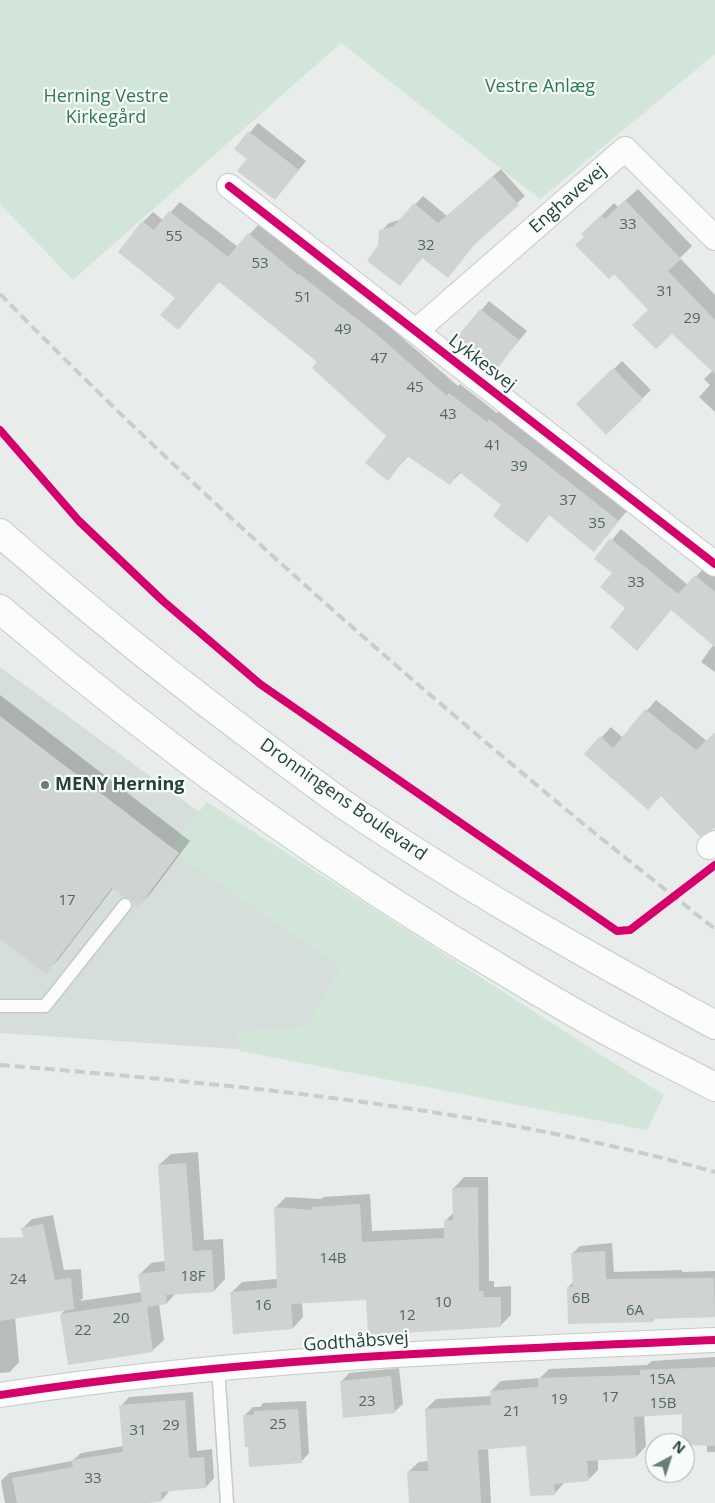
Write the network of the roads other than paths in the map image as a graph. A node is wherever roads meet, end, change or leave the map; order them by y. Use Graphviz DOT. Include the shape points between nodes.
graph roads {
  1 [pos="230,186"];
  2 [pos="715,238"];
  3 [pos="416,331"];
  4 [pos="0,533"];
  5 [pos="715,564"];
  6 [pos="0,609"];
  7 [pos="125,905"];
  8 [pos="0,1006"];
  9 [pos="715,1024"];
  10 [pos="715,1087"];
  11 [pos="715,1340"];
  12 [pos="218,1367"];
  13 [pos="0,1394"];
  14 [pos="227,1503"];
  1 -- 3 [label="street, Lykkesvej"];
  2 -- 3 [label="street, Enghavevej" via="625,149"];
  3 -- 5 [label="street, Lykkesvej"];
  4 -- 9 [label="main road, Dronningens Boulevard" via="78,602 343,803 473,887"];
  6 -- 10 [label="main road" via="191,763 320,854 450,939 599,1027"];
  7 -- 8 [label="lane" via="45,1006"];
  11 -- 12 [label="street, Godthåbsvej" via="424,1353"];
  12 -- 13 [label="street, Godthåbsvej"];
  12 -- 14 [label="lane"];
}
